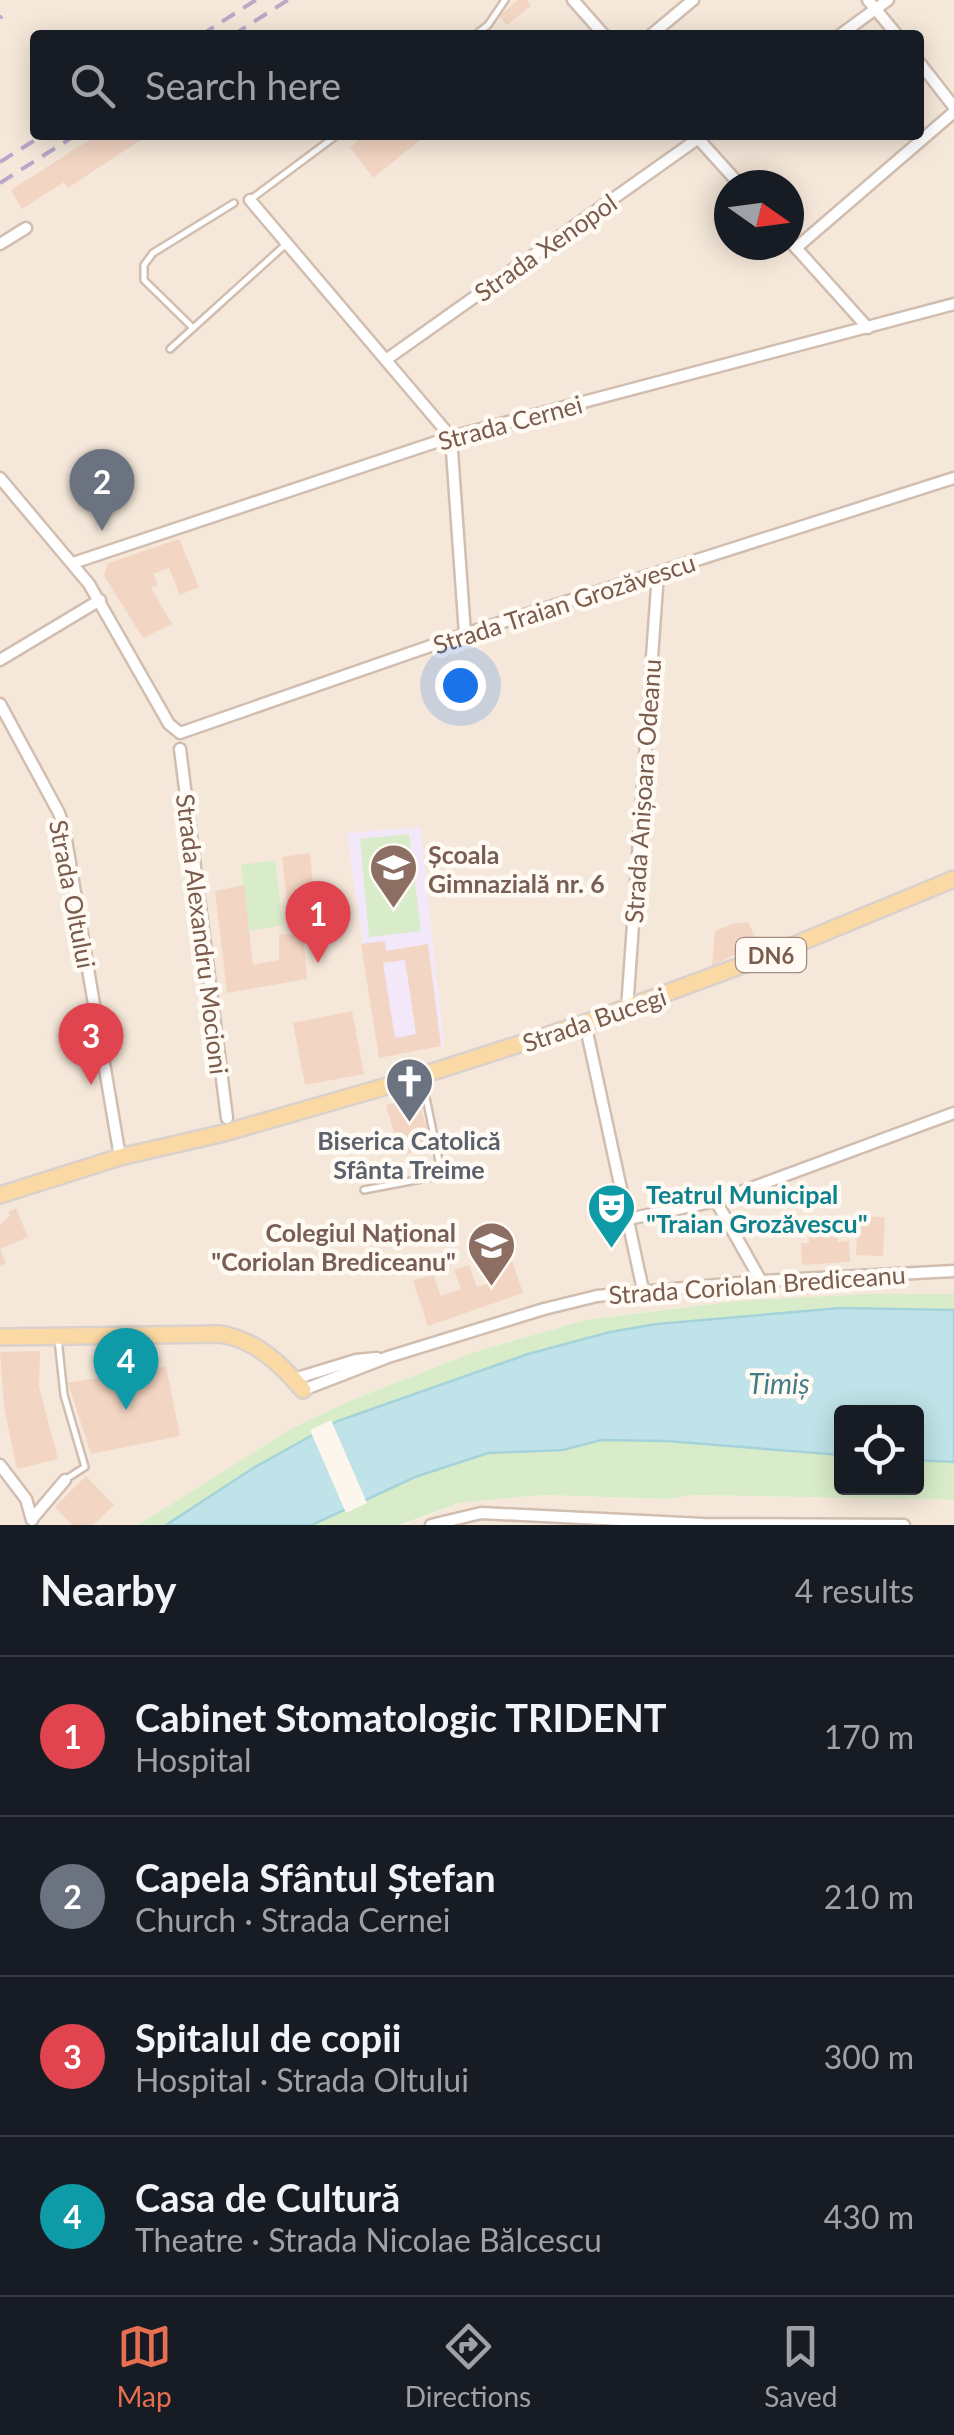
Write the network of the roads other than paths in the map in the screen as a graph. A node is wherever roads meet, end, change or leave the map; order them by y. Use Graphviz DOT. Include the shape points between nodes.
graph roads {
  1 [pos="505,0"];
  2 [pos="572,0"];
  3 [pos="694,0"];
  4 [pos="888,0"];
  5 [pos="871,5"];
  6 [pos="482,30"];
  7 [pos="599,30"];
  8 [pos="657,30"];
  9 [pos="845,30"];
  10 [pos="893,30"];
  11 [pos="924,69"];
  12 [pos="954,110"];
  13 [pos="924,135"];
  14 [pos="330,140"];
  15 [pos="693,140"];
  16 [pos="702,140"];
  17 [pos="918,140"];
  18 [pos="727,170"];
  19 [pos="250,200"];
  20 [pos="234,203"];
  21 [pos="26,228"];
  22 [pos="804,234"];
  23 [pos="287,243"];
  24 [pos="0,244"];
  25 [pos="804,257"];
  26 [pos="954,304"];
  27 [pos="193,328"];
  28 [pos="868,328"];
  29 [pos="170,349"];
  30 [pos="387,360"];
  31 [pos="451,436"];
  32 [pos="0,478"];
  33 [pos="954,478"];
  34 [pos="73,563"];
  35 [pos="658,574"];
  36 [pos="100,600"];
  37 [pos="465,634"];
  38 [pos="0,660"];
  39 [pos="0,704"];
  40 [pos="180,749"];
  41 [pos="954,879"];
  42 [pos="627,1009"];
  43 [pos="585,1024"];
  44 [pos="421,1076"];
  45 [pos="954,1113"];
  46 [pos="225,1126"];
  47 [pos="120,1157"];
  48 [pos="364,1190"];
  49 [pos="0,1195"];
  50 [pos="716,1201"];
  51 [pos="628,1220"];
  52 [pos="954,1271"];
  53 [pos="761,1280"];
  54 [pos="643,1290"];
  55 [pos="58,1336"];
  56 [pos="0,1337"];
  57 [pos="299,1384"];
  58 [pos="0,1465"];
  59 [pos="65,1480"];
  60 [pos="32,1522"];
  61 [pos="703,1524"];
  62 [pos="430,1525"];
  63 [pos="895,1525"];
  64 [pos="904,1525"];
  1 -- 6 [label="lane"];
  2 -- 7 [label="street"];
  3 -- 8 [label="street"];
  4 -- 5 [label="street"];
  5 -- 9 [label="street"];
  5 -- 10 [label="street"];
  11 -- 12 [label="street"];
  12 -- 13 [label="street"];
  14 -- 19 [label="lane"];
  15 -- 30 [label="street, Strada Xenopol"];
  16 -- 18 [label="street"];
  17 -- 22 [label="street"];
  19 -- 23 [label="street"];
  20 -- 27 [label="lane" via="144,264 144,280"];
  21 -- 24 [label="street"];
  23 -- 27 [label="lane"];
  23 -- 30 [label="street"];
  25 -- 28 [label="street"];
  26 -- 28 [label="street, Strada Cernei"];
  27 -- 29 [label="lane"];
  28 -- 31 [label="street, Strada Cernei"];
  30 -- 31 [label="street"];
  31 -- 34 [label="street, Strada Cernei"];
  31 -- 37 [label="street"];
  32 -- 34 [label="street"];
  33 -- 35 [label="street, Strada Traian Grozăvescu"];
  34 -- 36 [label="street"];
  35 -- 37 [label="street, Strada Traian Grozăvescu"];
  35 -- 42 [label="street, Strada Anișoara Odeanu"];
  36 -- 37 [label="street, Strada Traian Grozăvescu" via="176,732"];
  36 -- 38 [label="street"];
  39 -- 47 [label="street, Strada Oltului" via="64,828"];
  40 -- 46 [label="street, Strada Alexandru Mocioni"];
  41 -- 42 [label="main road, Strada Bucegi / DN6"];
  42 -- 43 [label="main road, Strada Bucegi / DN6"];
  43 -- 44 [label="main road, Strada Bucegi / DN6"];
  43 -- 51 [label="street"];
  44 -- 46 [label="main road, Strada Bucegi / DN6"];
  44 -- 48 [label="lane" via="441,1171"];
  45 -- 50 [label="street"];
  46 -- 47 [label="main road, DN6"];
  47 -- 49 [label="main road, DN6"];
  50 -- 51 [label="street"];
  50 -- 53 [label="street"];
  51 -- 54 [label="street"];
  52 -- 53 [label="street, Strada Coriolan Brediceanu"];
  53 -- 54 [label="street, Strada Coriolan Brediceanu"];
  54 -- 57 [label="street, Strada Coriolan Brediceanu" via="356,1360"];
  55 -- 56 [label="main road"];
  55 -- 57 [label="main road" via="240,1337"];
  55 -- 59 [label="lane" via="64,1396 85,1467"];
  58 -- 60 [label="street" via="26,1499"];
  59 -- 60 [label="street"];
  61 -- 62 [label="street" via="480,1513"];
  61 -- 63 [label="street"];
  63 -- 64 [label="street"];
}
